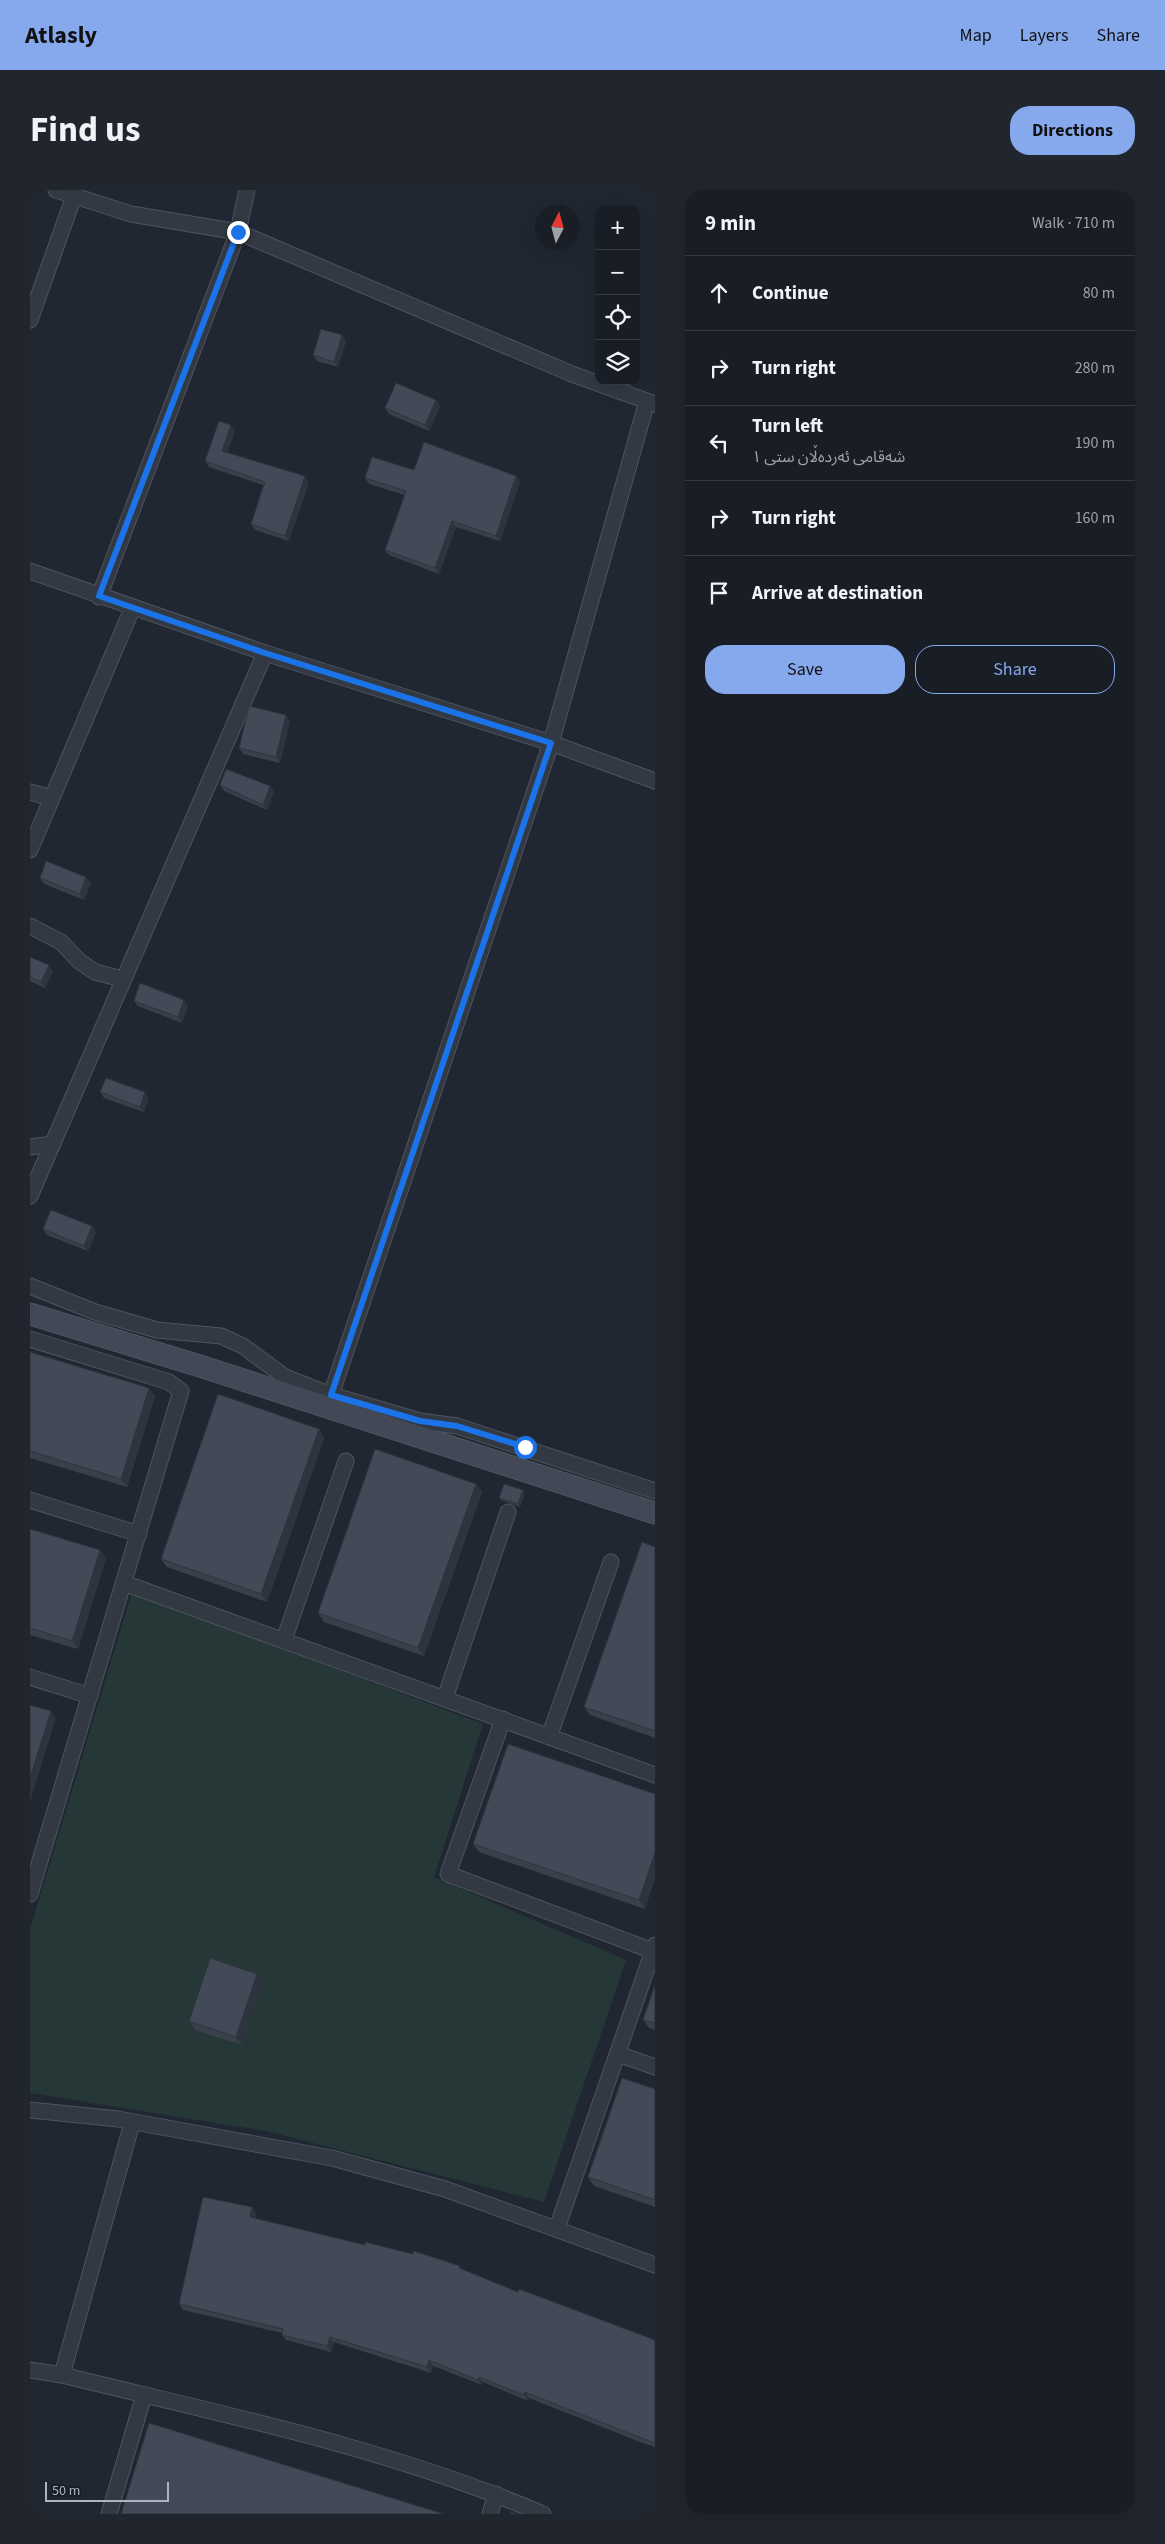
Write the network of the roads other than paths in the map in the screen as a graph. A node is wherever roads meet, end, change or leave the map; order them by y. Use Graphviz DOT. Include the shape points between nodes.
graph roads {
  1 [pos="56,190"];
  2 [pos="247,190"];
  3 [pos="74,196"];
  4 [pos="238,232"];
  5 [pos="30,320"];
  6 [pos="651,403"];
  7 [pos="30,571"];
  8 [pos="99,596"];
  9 [pos="132,609"];
  10 [pos="265,653"];
  11 [pos="551,743"];
  12 [pos="655,781"];
  13 [pos="30,792"];
  14 [pos="51,798"];
  15 [pos="30,850"];
  16 [pos="30,926"];
  17 [pos="122,979"];
  18 [pos="52,1144"];
  19 [pos="30,1147"];
  20 [pos="31,1190"];
  21 [pos="30,1286"];
  22 [pos="30,1314"];
  23 [pos="30,1339"];
  24 [pos="331,1395"];
  25 [pos="346,1461"];
  26 [pos="655,1491"];
  27 [pos="30,1500"];
  28 [pos="508,1512"];
  29 [pos="655,1513"];
  30 [pos="139,1534"];
  31 [pos="612,1562"];
  32 [pos="124,1583"];
  33 [pos="284,1640"];
  34 [pos="30,1677"];
  35 [pos="90,1696"];
  36 [pos="445,1698"];
  37 [pos="503,1719"];
  38 [pos="549,1737"];
  39 [pos="655,1775"];
  40 [pos="36,1856"];
  41 [pos="30,1894"];
  42 [pos="654,1948"];
  43 [pos="618,2054"];
  44 [pos="655,2067"];
  45 [pos="30,2110"];
  46 [pos="132,2122"];
  47 [pos="557,2228"];
  48 [pos="655,2265"];
  49 [pos="30,2370"];
  50 [pos="62,2375"];
  51 [pos="144,2395"];
  52 [pos="496,2494"];
  53 [pos="110,2514"];
  54 [pos="490,2514"];
  55 [pos="543,2514"];
  1 -- 3 [label="street"];
  2 -- 4 [label="street"];
  3 -- 4 [label="street" via="131,214"];
  3 -- 5 [label="street"];
  4 -- 6 [label="street" via="572,374"];
  4 -- 8 [label="street"];
  6 -- 11 [label="street"];
  7 -- 8 [label="street"];
  8 -- 9 [label="street"];
  9 -- 10 [label="street"];
  9 -- 14 [label="street"];
  10 -- 11 [label="street"];
  10 -- 17 [label="street"];
  11 -- 12 [label="street"];
  11 -- 24 [label="street"];
  13 -- 14 [label="street"];
  14 -- 15 [label="street"];
  16 -- 17 [label="street" via="61,942 95,972"];
  17 -- 18 [label="street"];
  18 -- 19 [label="street"];
  18 -- 20 [label="street"];
  21 -- 24 [label="street" via="94,1312 157,1330 221,1336 243,1346 285,1378"];
  22 -- 29 [label="street"];
  23 -- 30 [label="street" via="169,1382 180,1391"];
  24 -- 26 [label="street" via="420,1421 457,1426"];
  25 -- 33 [label="street"];
  27 -- 30 [label="street"];
  28 -- 36 [label="street"];
  30 -- 32 [label="street"];
  31 -- 38 [label="street"];
  32 -- 33 [label="street"];
  32 -- 35 [label="street"];
  33 -- 36 [label="street"];
  34 -- 35 [label="street"];
  35 -- 40 [label="street"];
  36 -- 37 [label="street"];
  37 -- 38 [label="street"];
  37 -- 42 [label="street" via="448,1874"];
  38 -- 39 [label="street"];
  40 -- 41 [label="street"];
  42 -- 43 [label="street"];
  43 -- 44 [label="street"];
  43 -- 47 [label="street"];
  45 -- 46 [label="street"];
  46 -- 47 [label="street" via="332,2158 445,2189"];
  46 -- 50 [label="street"];
  47 -- 48 [label="street"];
  49 -- 50 [label="street"];
  50 -- 51 [label="street"];
  51 -- 52 [label="street" via="331,2440"];
  51 -- 53 [label="street"];
  52 -- 54 [label="street"];
  52 -- 55 [label="street"];
}
